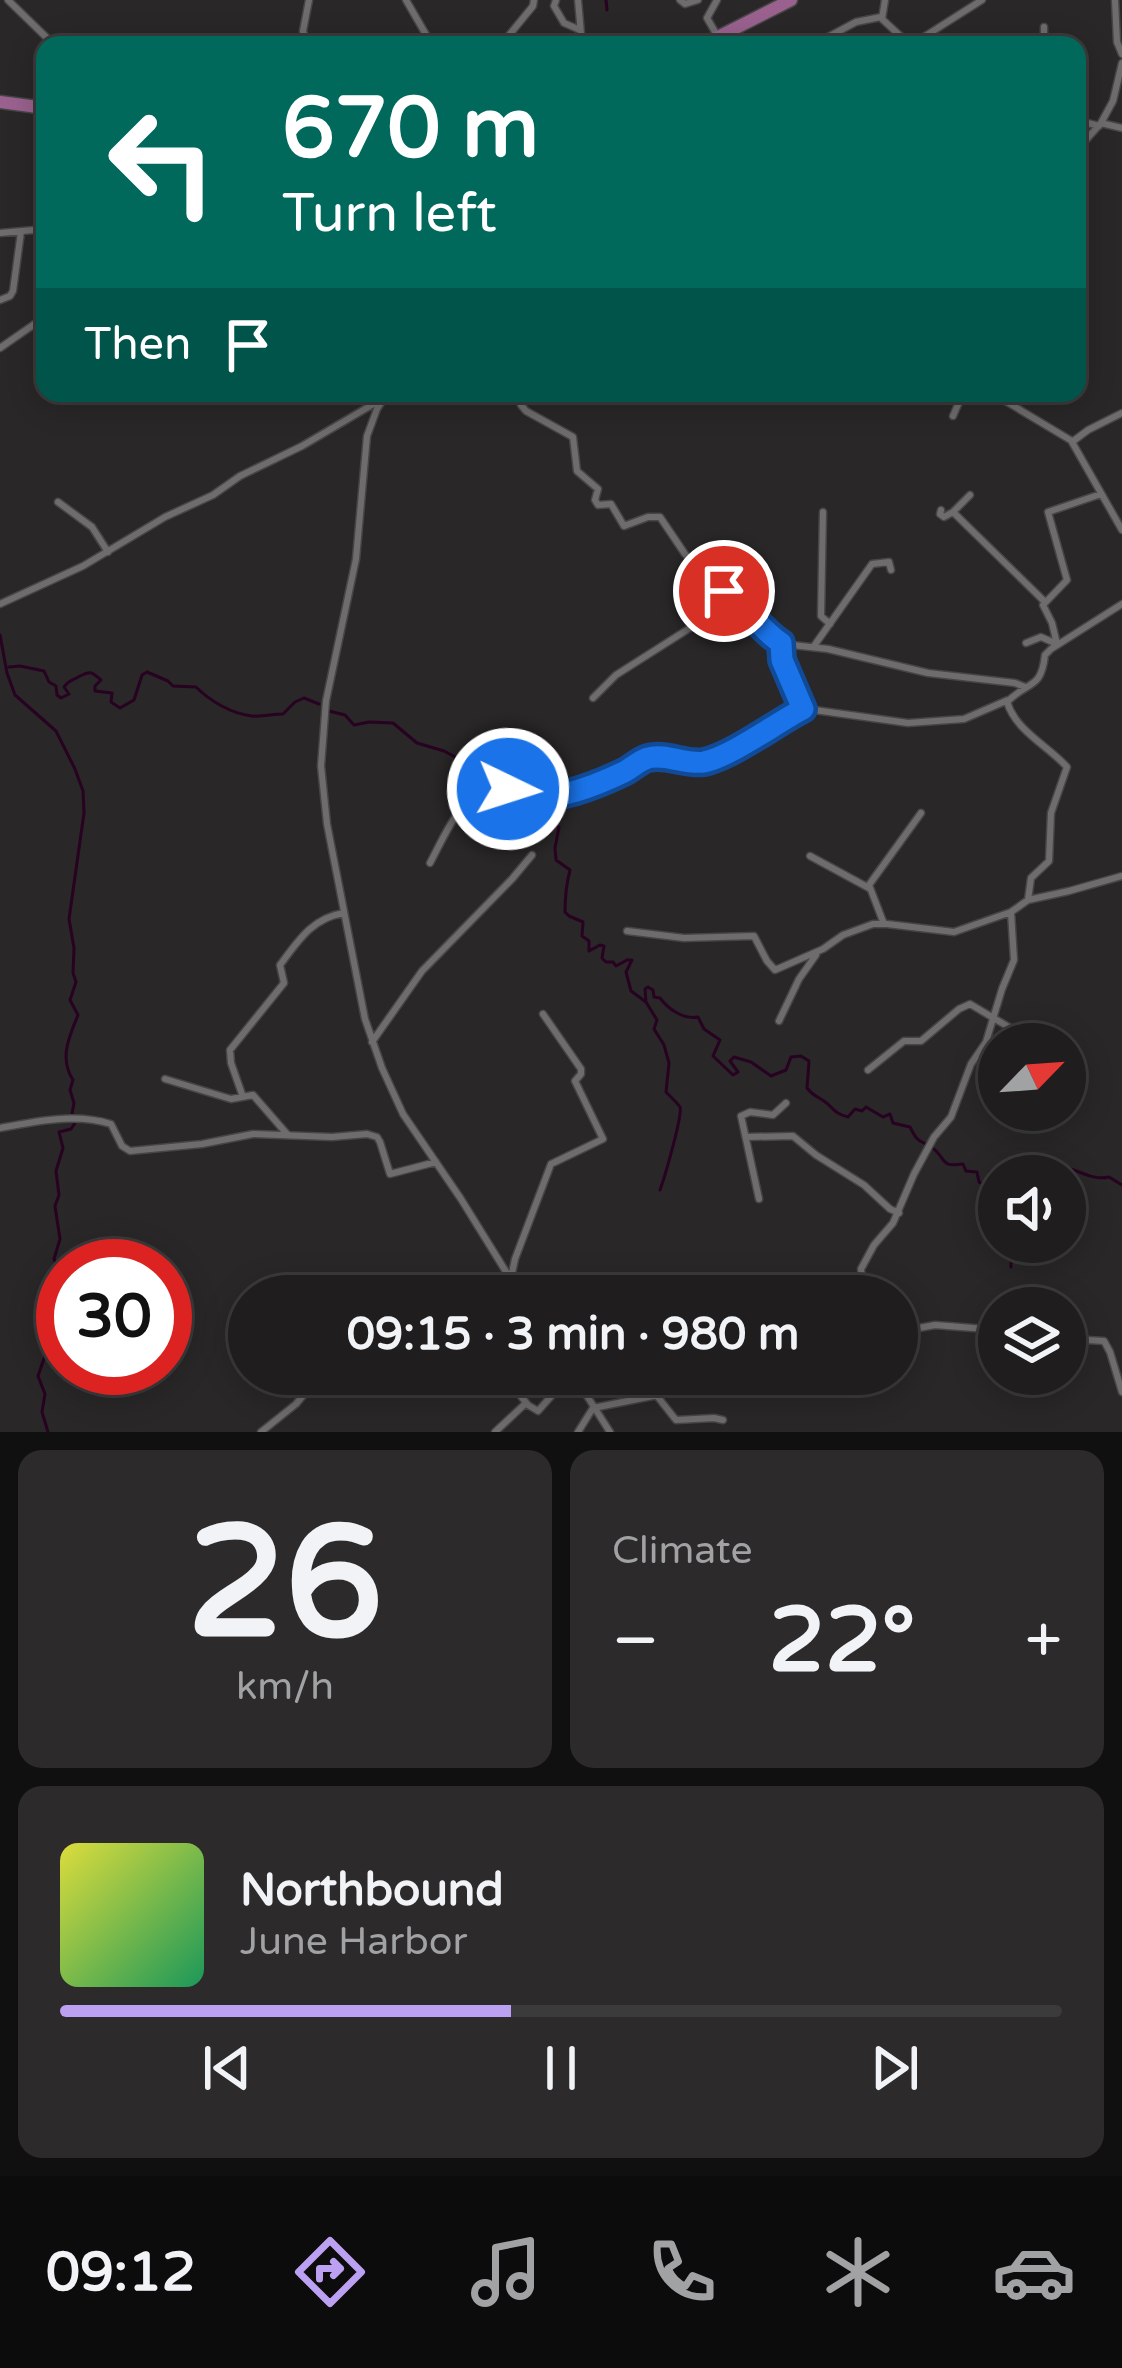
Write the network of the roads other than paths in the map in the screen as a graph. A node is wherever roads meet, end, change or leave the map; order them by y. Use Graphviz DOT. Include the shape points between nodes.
graph roads {
  1 [pos="8,0"];
  2 [pos="309,0"];
  3 [pos="535,0"];
  4 [pos="556,0"];
  5 [pos="578,0"];
  6 [pos="680,0"];
  7 [pos="698,0"];
  8 [pos="717,0"];
  9 [pos="791,0"];
  10 [pos="885,0"];
  11 [pos="982,0"];
  12 [pos="1115,0"];
  13 [pos="404,2"];
  14 [pos="881,17"];
  15 [pos="1045,28"];
  16 [pos="580,30"];
  17 [pos="45,36"];
  18 [pos="304,36"];
  19 [pos="426,36"];
  20 [pos="508,36"];
  21 [pos="581,36"];
  22 [pos="717,36"];
  23 [pos="720,36"];
  24 [pos="830,36"];
  25 [pos="899,36"];
  26 [pos="927,36"];
  27 [pos="1045,36"];
  28 [pos="1122,58"];
  29 [pos="0,102"];
  30 [pos="36,106"];
  31 [pos="1086,121"];
  32 [pos="1100,124"];
  33 [pos="1122,128"];
  34 [pos="1086,140"];
  35 [pos="36,230"];
  36 [pos="21,232"];
  37 [pos="0,233"];
  38 [pos="0,300"];
  39 [pos="36,323"];
  40 [pos="0,348"];
  41 [pos="374,402"];
  42 [pos="382,402"];
  43 [pos="521,402"];
  44 [pos="959,402"];
  45 [pos="1007,402"];
  46 [pos="1122,413"];
  47 [pos="952,416"];
  48 [pos="1072,441"];
  49 [pos="1101,494"];
  50 [pos="970,496"];
  51 [pos="58,502"];
  52 [pos="941,510"];
  53 [pos="824,512"];
  54 [pos="953,512"];
  55 [pos="1122,530"];
  56 [pos="108,552"];
  57 [pos="891,570"];
  58 [pos="733,596"];
  59 [pos="1044,601"];
  60 [pos="0,604"];
  61 [pos="1122,604"];
  62 [pos="830,624"];
  63 [pos="781,643"];
  64 [pos="1026,643"];
  65 [pos="1057,644"];
  66 [pos="814,646"];
  67 [pos="1024,687"];
  68 [pos="593,698"];
  69 [pos="1008,700"];
  70 [pos="803,709"];
  71 [pos="921,813"];
  72 [pos="532,855"];
  73 [pos="810,856"];
  74 [pos="430,863"];
  75 [pos="1122,876"];
  76 [pos="869,888"];
  77 [pos="1028,900"];
  78 [pos="1012,912"];
  79 [pos="344,913"];
  80 [pos="884,924"];
  81 [pos="628,932"];
  82 [pos="818,952"];
  83 [pos="543,1014"];
  84 [pos="994,1017"];
  85 [pos="778,1022"];
  86 [pos="1003,1023"];
  87 [pos="372,1042"];
  88 [pos="868,1070"];
  89 [pos="165,1079"];
  90 [pos="243,1097"];
  91 [pos="786,1103"];
  92 [pos="0,1128"];
  93 [pos="287,1134"];
  94 [pos="746,1137"];
  95 [pos="436,1162"];
  96 [pos="759,1199"];
  97 [pos="899,1213"];
  98 [pos="510,1275"];
  99 [pos="512,1275"];
  100 [pos="862,1275"];
  101 [pos="918,1327"];
  102 [pos="978,1329"];
  103 [pos="1086,1340"];
  104 [pos="1122,1392"];
  105 [pos="304,1395"];
  106 [pos="520,1395"];
  107 [pos="553,1395"];
  108 [pos="585,1395"];
  109 [pos="526,1403"];
  110 [pos="593,1408"];
  111 [pos="723,1420"];
  112 [pos="261,1432"];
  113 [pos="495,1432"];
  114 [pos="578,1432"];
  115 [pos="610,1432"];
  1 -- 17 [label="street"];
  2 -- 18 [label="street"];
  3 -- 20 [label="street"];
  4 -- 16 [label="street" via="564,23"];
  5 -- 16 [label="street"];
  6 -- 7 [label="street"];
  8 -- 22 [label="street" via="707,19"];
  9 -- 23 [label="main road"];
  10 -- 14 [label="street"];
  11 -- 26 [label="street"];
  12 -- 28 [label="street"];
  13 -- 19 [label="street"];
  14 -- 24 [label="street"];
  14 -- 25 [label="street"];
  15 -- 27 [label="street"];
  16 -- 21 [label="street"];
  28 -- 32 [label="street"];
  29 -- 30 [label="main road"];
  31 -- 32 [label="street"];
  32 -- 33 [label="street"];
  32 -- 34 [label="street"];
  35 -- 36 [label="street"];
  36 -- 37 [label="street"];
  36 -- 38 [label="street" via="13,291"];
  39 -- 40 [label="street"];
  41 -- 56 [label="street"];
  42 -- 79 [label="street" via="366,442 356,560 322,736 323,796"];
  43 -- 58 [label="street" via="573,437 576,469 598,489 598,505 611,504 624,526 660,517 685,554"];
  44 -- 47 [label="street"];
  45 -- 48 [label="street"];
  46 -- 48 [label="street"];
  48 -- 49 [label="street"];
  49 -- 55 [label="street"];
  49 -- 59 [label="street" via="1048,512 1067,580"];
  50 -- 54 [label="street"];
  51 -- 56 [label="street" via="92,527"];
  52 -- 54 [label="street" via="944,517"];
  53 -- 62 [label="street" via="821,616"];
  54 -- 59 [label="street"];
  56 -- 60 [label="street"];
  57 -- 62 [label="street" via="889,562 872,564"];
  58 -- 63 [label="street"];
  58 -- 68 [label="street"];
  59 -- 65 [label="street"];
  61 -- 65 [label="street"];
  62 -- 66 [label="street"];
  63 -- 66 [label="street"];
  63 -- 70 [label="street"];
  64 -- 65 [label="street" via="1040,637"];
  65 -- 67 [label="street" via="1042,676"];
  66 -- 67 [label="street"];
  67 -- 69 [label="street"];
  69 -- 70 [label="street" via="964,719 923,723"];
  69 -- 77 [label="street" via="1018,723 1067,767 1051,814 1048,863 1031,878"];
  70 -- 74 [label="street" via="707,761 650,758 593,785 543,796 518,796 494,780 459,807"];
  71 -- 76 [label="street"];
  72 -- 87 [label="street" via="421,972"];
  73 -- 76 [label="street"];
  75 -- 77 [label="street"];
  76 -- 80 [label="street"];
  77 -- 78 [label="street"];
  78 -- 80 [label="street" via="954,932"];
  78 -- 84 [label="street" via="1014,960"];
  79 -- 87 [label="street"];
  79 -- 90 [label="street" via="307,930 280,965 284,983 230,1050"];
  80 -- 82 [label="street"];
  81 -- 82 [label="street" via="754,935 776,970"];
  82 -- 85 [label="street"];
  83 -- 99 [label="street" via="581,1069 575,1081 604,1139 551,1164"];
  84 -- 86 [label="street"];
  84 -- 88 [label="street" via="967,1005"];
  84 -- 97 [label="street"];
  87 -- 95 [label="street" via="403,1114"];
  89 -- 90 [label="street"];
  90 -- 93 [label="street" via="256,1097"];
  91 -- 94 [label="street" via="773,1114 745,1113"];
  92 -- 93 [label="street" via="109,1123 130,1151"];
  93 -- 95 [label="street" via="372,1135 390,1174"];
  94 -- 96 [label="street"];
  94 -- 97 [label="street" via="794,1136"];
  95 -- 98 [label="street"];
  97 -- 100 [label="street"];
  101 -- 102 [label="street"];
  103 -- 104 [label="street" via="1104,1341"];
  105 -- 112 [label="street"];
  106 -- 109 [label="street"];
  107 -- 109 [label="street" via="539,1410"];
  108 -- 110 [label="street"];
  109 -- 113 [label="street"];
  110 -- 111 [label="street" via="655,1396 674,1419"];
  110 -- 114 [label="street"];
  110 -- 115 [label="street"];
}
